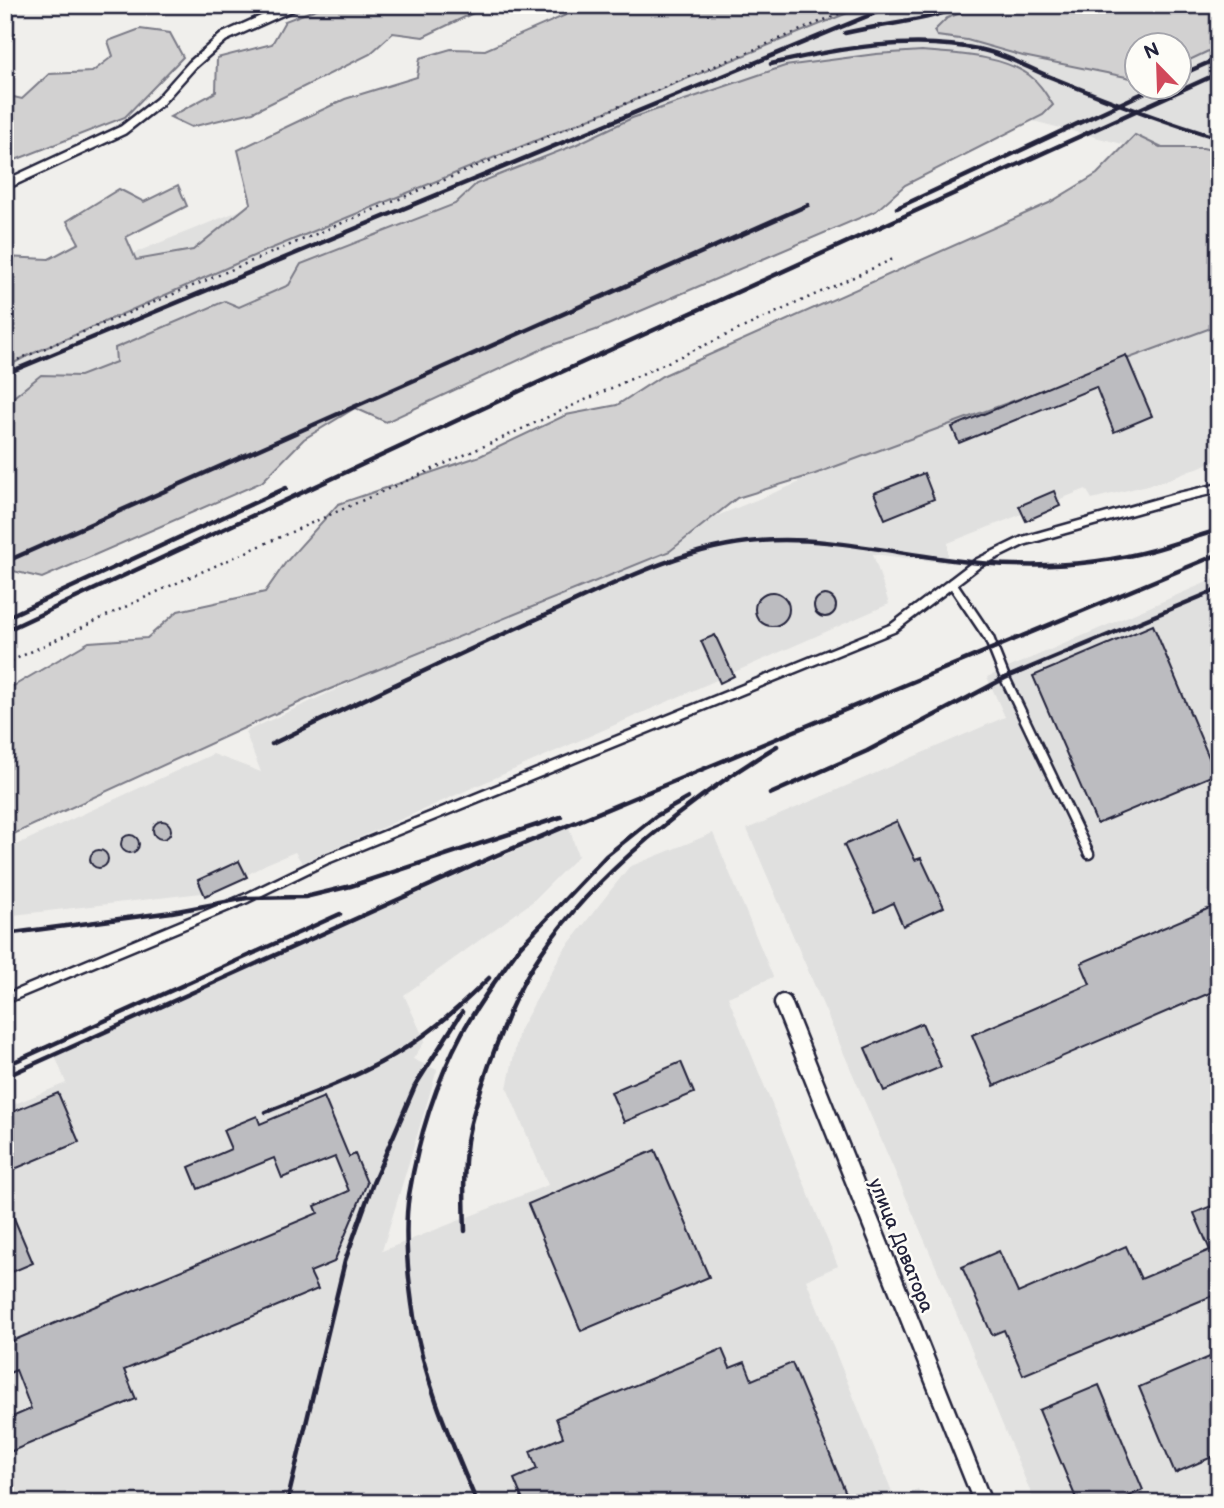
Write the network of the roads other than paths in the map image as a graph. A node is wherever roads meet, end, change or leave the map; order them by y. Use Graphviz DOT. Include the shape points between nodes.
graph roads {
  1 [pos="295,5"];
  2 [pos="5,185"];
  3 [pos="1219,488"];
  4 [pos="952,583"];
  5 [pos="1089,854"];
  6 [pos="5,999"];
  7 [pos="783,1003"];
  8 [pos="983,1503"];
  1 -- 2 [label="lane" via="225,37 159,102 123,130"];
  3 -- 4 [label="lane" via="1023,541 978,563"];
  4 -- 5 [label="lane" via="989,638"];
  4 -- 6 [label="lane" via="893,628 327,859 247,898"];
  7 -- 8 [label="street, улица Доватора"];
}
